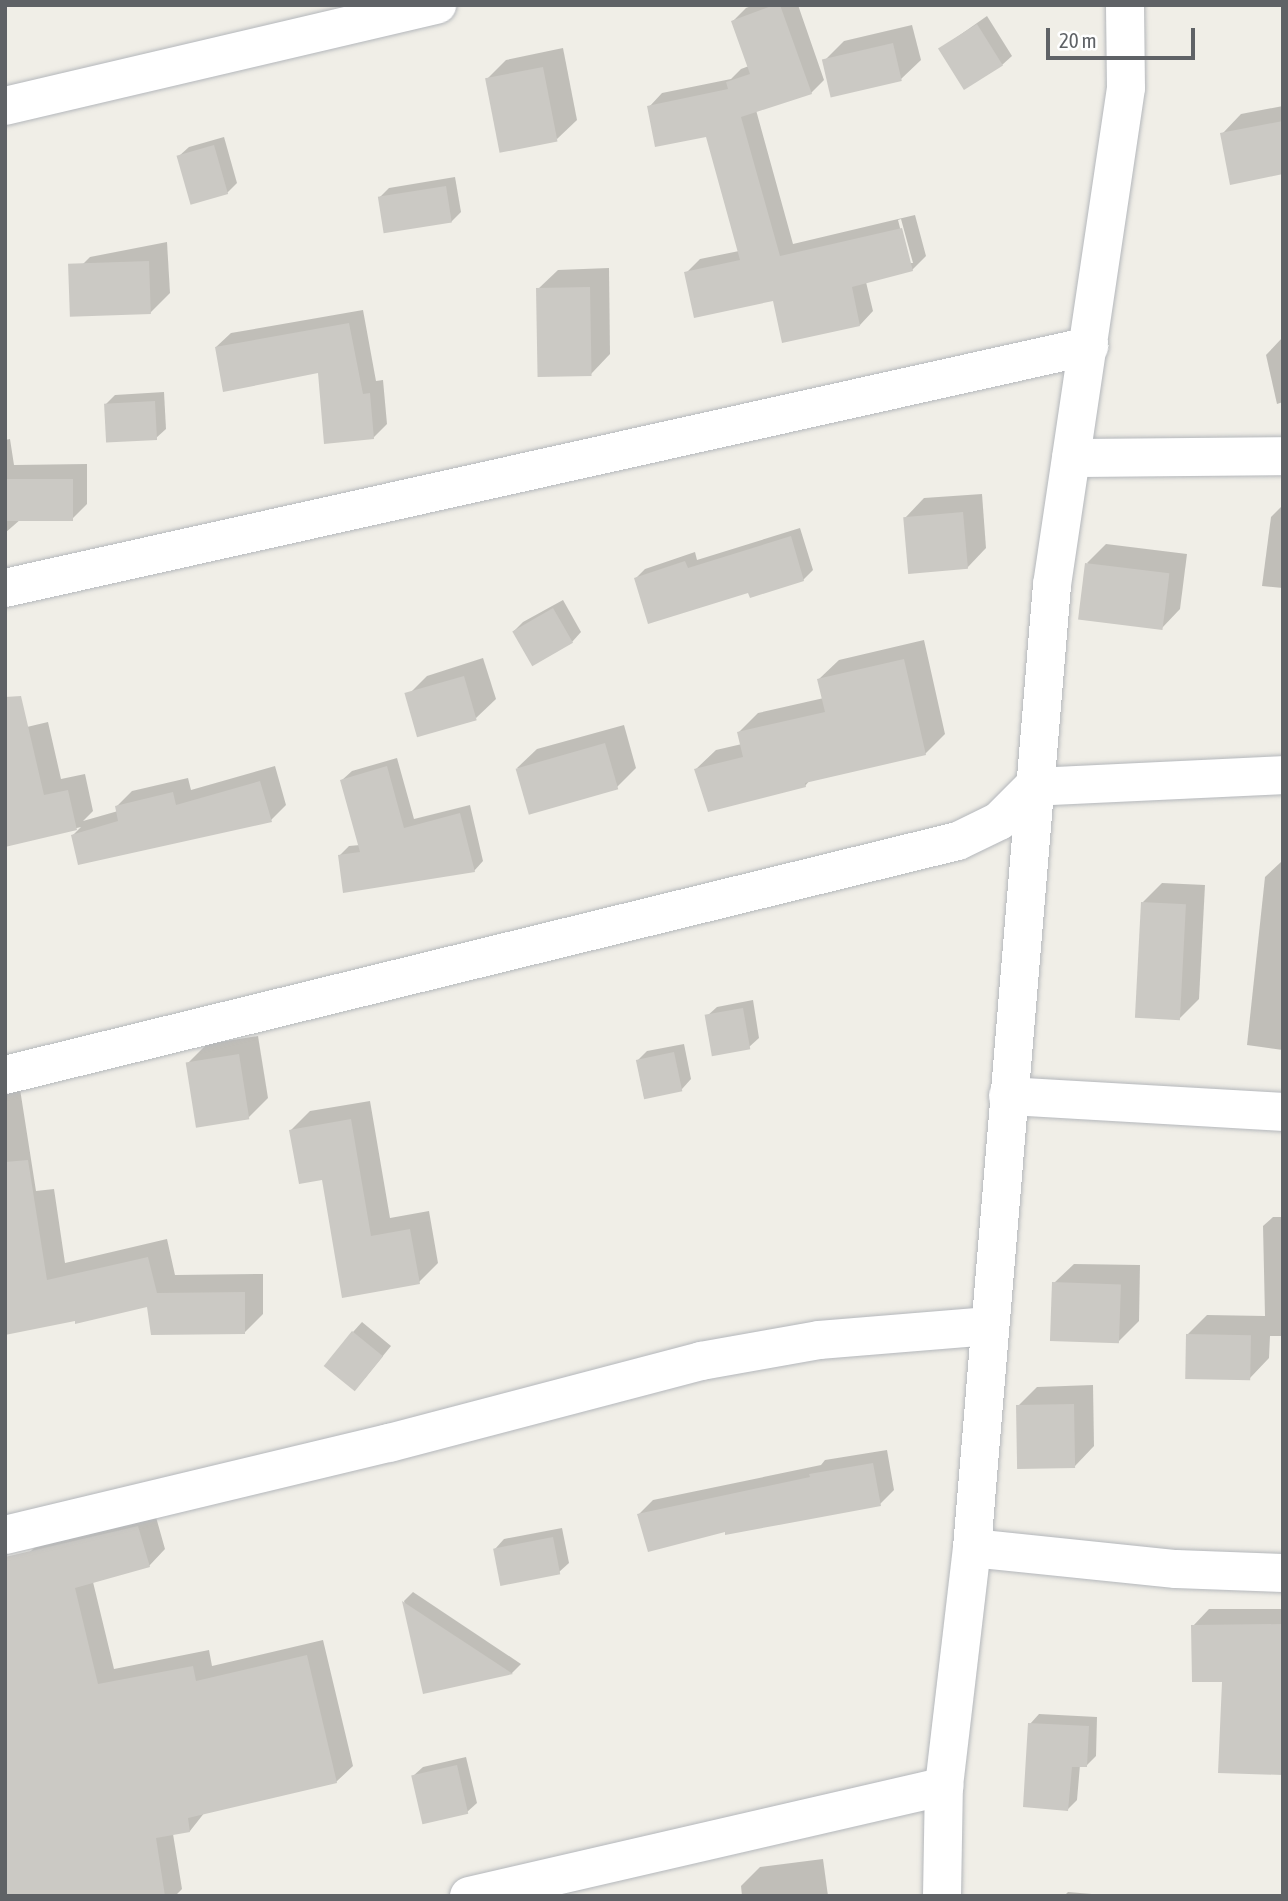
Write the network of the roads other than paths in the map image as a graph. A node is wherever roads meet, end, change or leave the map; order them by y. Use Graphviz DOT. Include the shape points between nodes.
graph roads {
  1 [pos="437,5"];
  2 [pos="1125,5"];
  3 [pos="5,106"];
  4 [pos="1089,346"];
  5 [pos="1283,456"];
  6 [pos="1071,458"];
  7 [pos="5,587"];
  8 [pos="1283,775"];
  9 [pos="1033,787"];
  10 [pos="5,1075"];
  11 [pos="1008,1096"];
  12 [pos="1283,1112"];
  13 [pos="989,1325"];
  14 [pos="5,1535"];
  15 [pos="972,1548"];
  16 [pos="1283,1573"];
  17 [pos="944,1786"];
  18 [pos="469,1896"];
  19 [pos="942,1896"];
  1 -- 3 [label="street"];
  2 -- 4 [label="street" via="1126,88"];
  4 -- 6 [label="street"];
  4 -- 7 [label="street"];
  5 -- 6 [label="street"];
  6 -- 9 [label="street" via="1052,585"];
  8 -- 9 [label="street"];
  9 -- 10 [label="street" via="999,821 958,841"];
  9 -- 11 [label="street"];
  11 -- 12 [label="street"];
  11 -- 13 [label="street"];
  13 -- 14 [label="street" via="819,1340 701,1361 389,1443"];
  13 -- 15 [label="street"];
  15 -- 16 [label="street" via="1176,1569"];
  15 -- 17 [label="street"];
  17 -- 18 [label="street"];
  17 -- 19 [label="street"];
}
